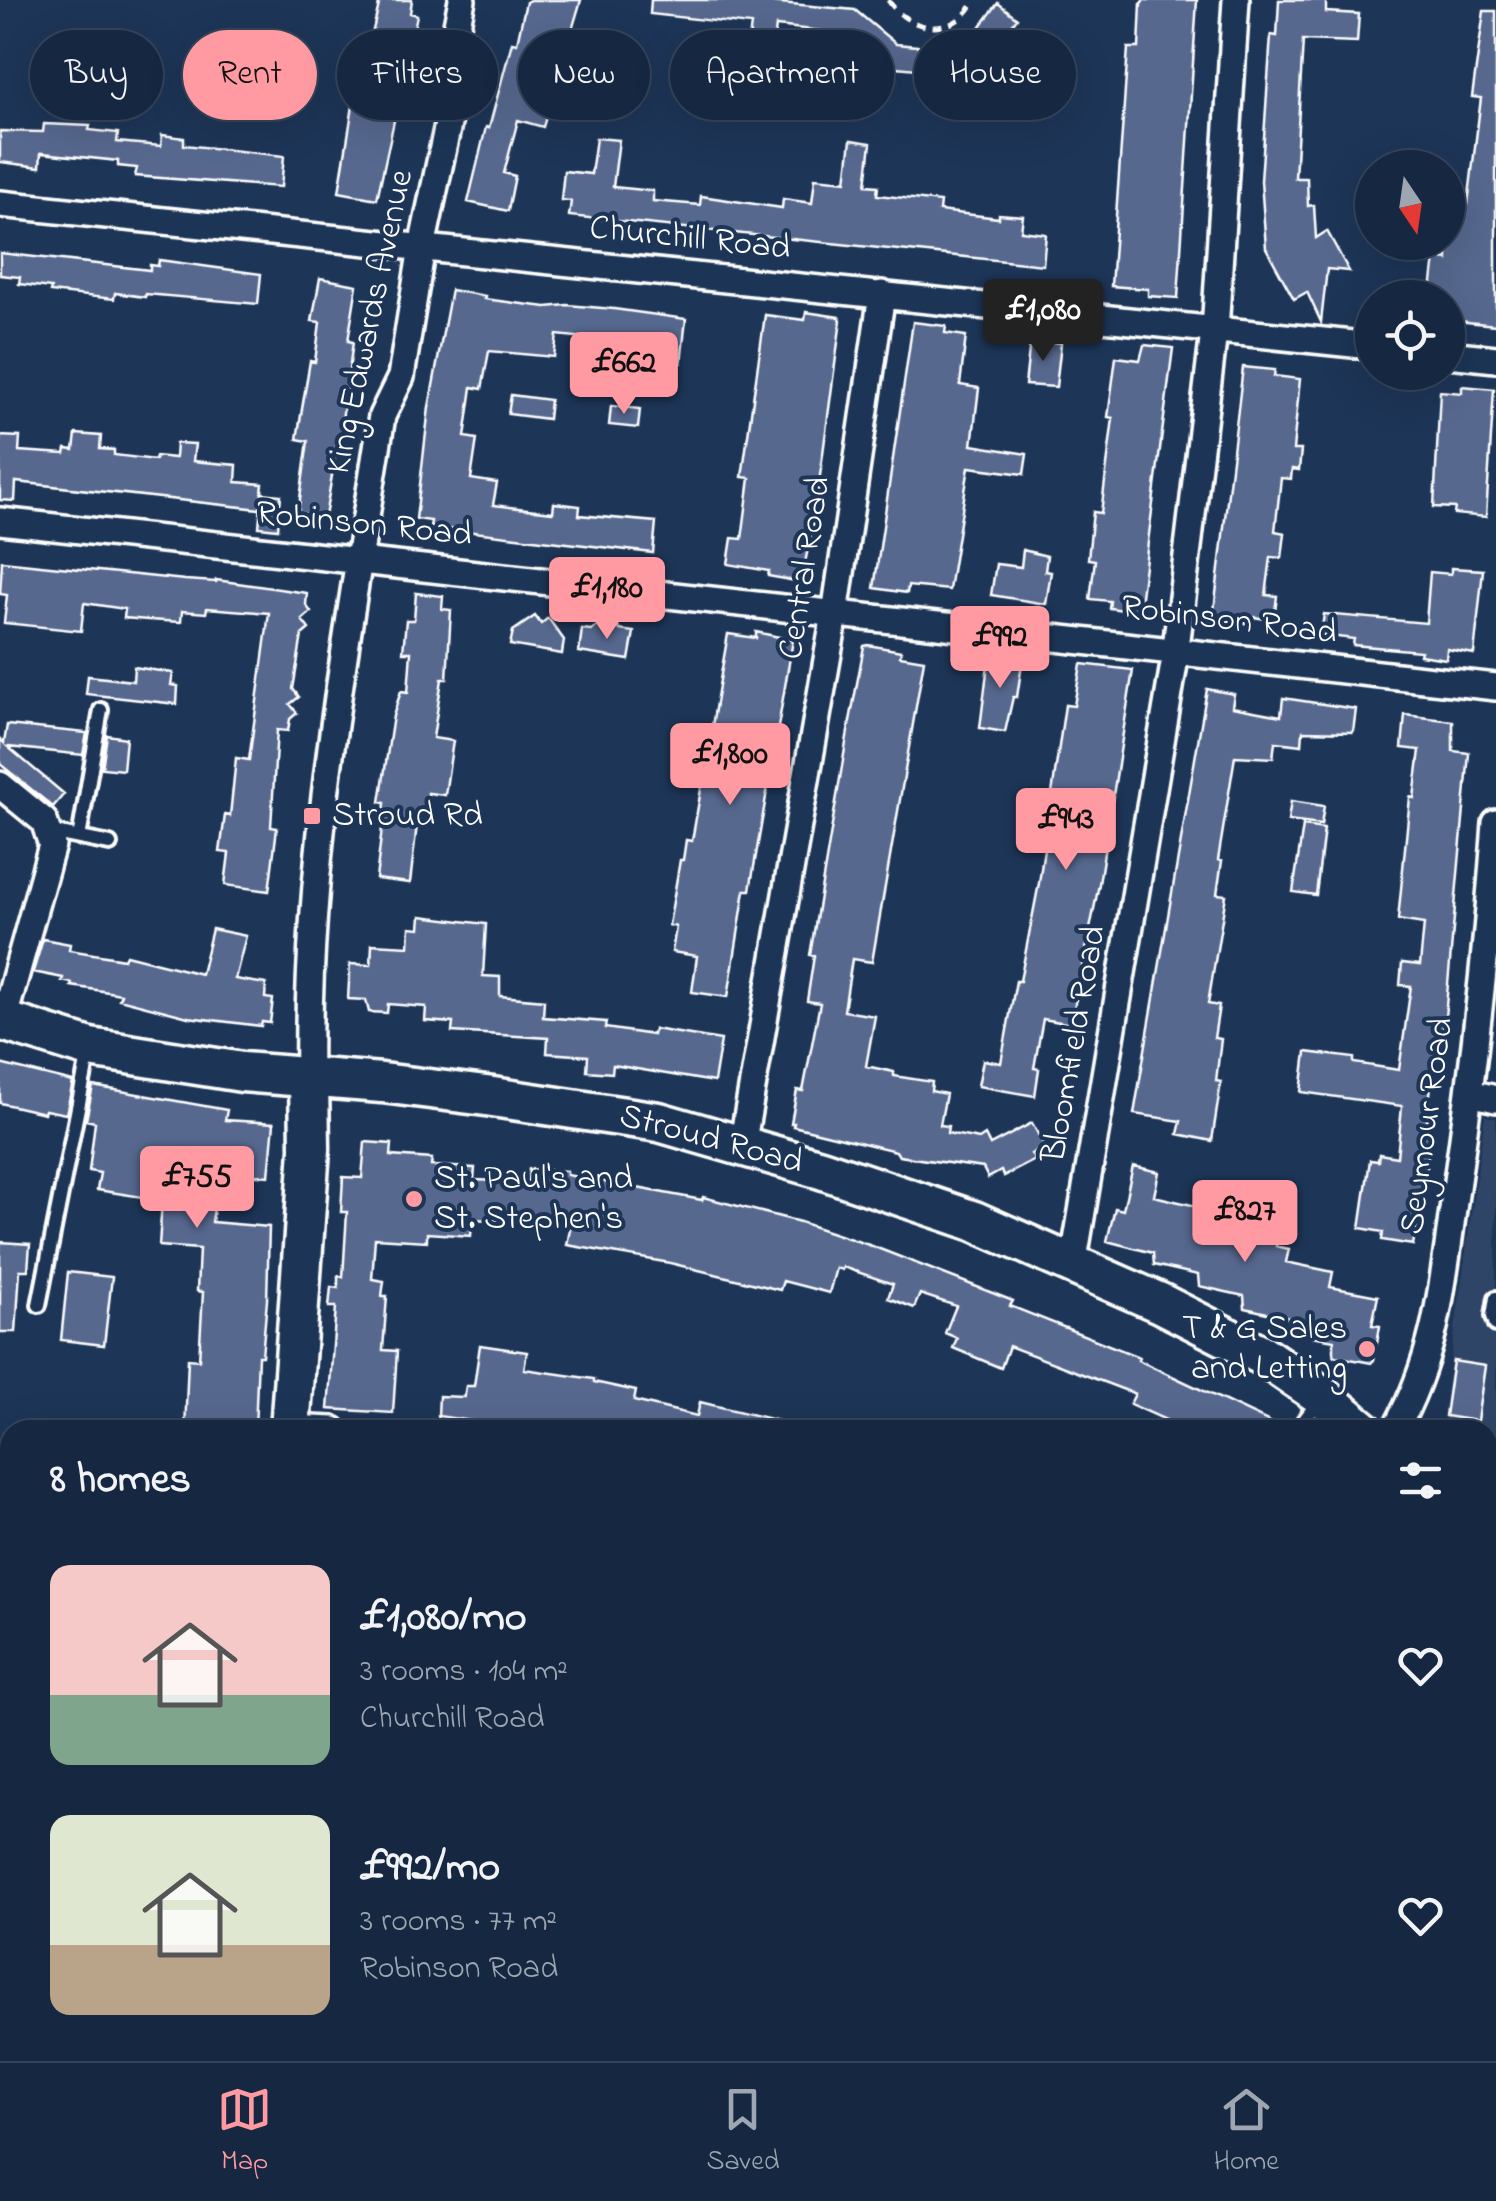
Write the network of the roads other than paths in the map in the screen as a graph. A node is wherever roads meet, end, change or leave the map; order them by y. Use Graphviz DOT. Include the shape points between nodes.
graph roads {
  1 [pos="462,0"];
  2 [pos="1236,0"];
  3 [pos="0,204"];
  4 [pos="422,247"];
  5 [pos="882,294"];
  6 [pos="1214,328"];
  7 [pos="1355,344"];
  8 [pos="1465,356"];
  9 [pos="1496,359"];
  10 [pos="0,521"];
  11 [pos="360,559"];
  12 [pos="835,614"];
  13 [pos="1176,650"];
  14 [pos="1496,687"];
  15 [pos="100,710"];
  16 [pos="0,785"];
  17 [pos="1496,823"];
  18 [pos="50,832"];
  19 [pos="79,838"];
  20 [pos="110,844"];
  21 [pos="1493,906"];
  22 [pos="2,1020"];
  23 [pos="90,1048"];
  24 [pos="309,1078"];
  25 [pos="1470,1094"];
  26 [pos="1496,1098"];
  27 [pos="742,1146"];
  28 [pos="1074,1264"];
  29 [pos="1496,1298"];
  30 [pos="39,1305"];
  31 [pos="1496,1326"];
  32 [pos="1322,1396"];
  33 [pos="291,1420"];
  34 [pos="1304,1420"];
  35 [pos="1351,1420"];
  36 [pos="1401,1420"];
  1 -- 4 [label="street, King Edwards Avenue" via="448,69 452,110"];
  2 -- 6 [label="street, Bloomfield Road"];
  3 -- 4 [label="street, Churchill Road"];
  4 -- 5 [label="street, Churchill Road"];
  4 -- 11 [label="street, King Edwards Avenue" via="401,377 382,416"];
  5 -- 6 [label="street, Churchill Road"];
  5 -- 12 [label="street, Central Road"];
  6 -- 7 [label="street, Churchill Road"];
  6 -- 13 [label="street, Bloomfield Road"];
  8 -- 9 [label="street"];
  10 -- 11 [label="street, Robinson Road"];
  11 -- 12 [label="street, Robinson Road"];
  11 -- 24 [label="street, King Edwards Avenue" via="320,851"];
  12 -- 13 [label="street, Robinson Road"];
  12 -- 27 [label="street, Central Road"];
  13 -- 14 [label="street, Robinson Road"];
  13 -- 28 [label="street, Bloomfield Road"];
  15 -- 19 [label="lane"];
  16 -- 18 [label="street"];
  17 -- 21 [label="street, Seymour Road"];
  18 -- 19 [label="lane"];
  18 -- 22 [label="street, Stroud Road" via="50,856"];
  19 -- 20 [label="lane"];
  21 -- 25 [label="street, Seymour Road"];
  22 -- 23 [label="main road, Stroud Road"];
  23 -- 24 [label="main road, Stroud Road"];
  23 -- 30 [label="lane"];
  24 -- 27 [label="main road, Stroud Road" via="578,1108"];
  24 -- 33 [label="main road"];
  25 -- 26 [label="street"];
  25 -- 36 [label="street, Seymour Road" via="1435,1332"];
  27 -- 28 [label="main road, Stroud Road" via="894,1192"];
  28 -- 32 [label="main road, Stroud Road" via="1248,1348"];
  29 -- 31 [label="lane"];
  32 -- 34 [label="lane"];
  32 -- 35 [label="main road, Stroud Road"];
}
